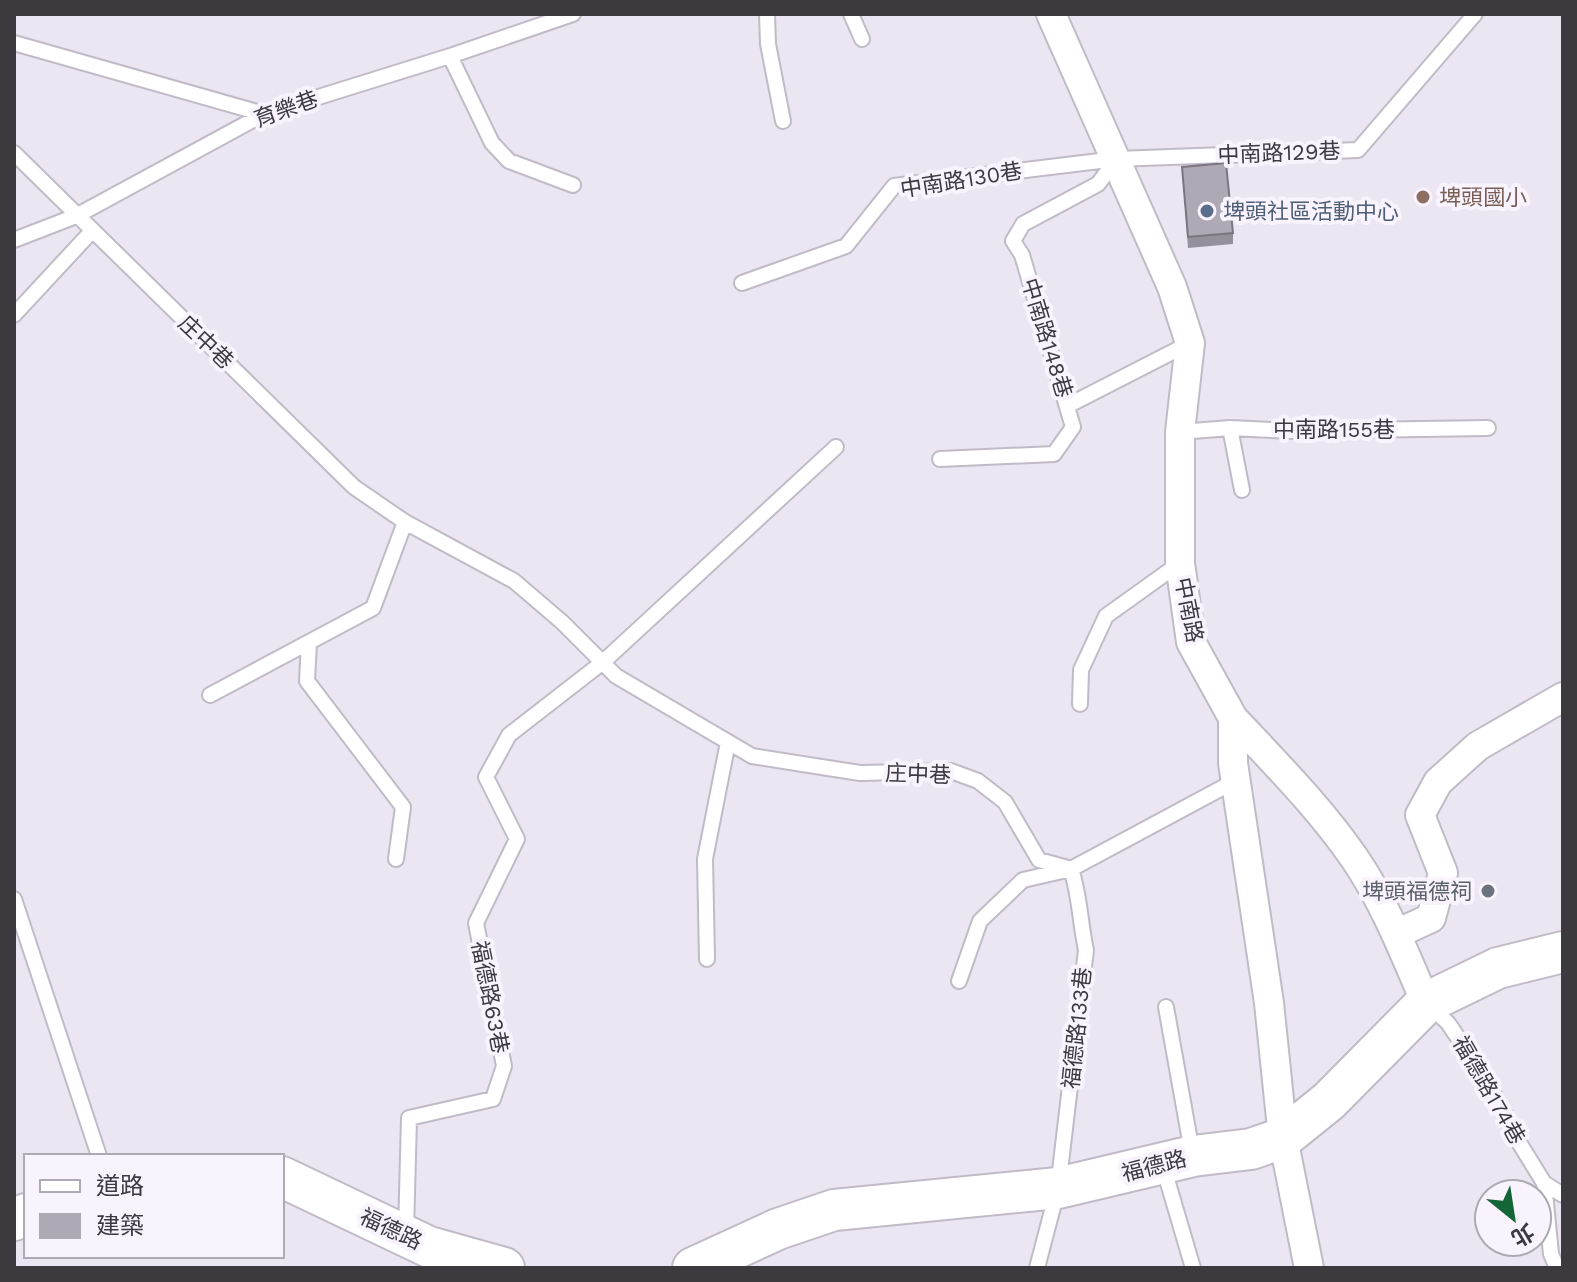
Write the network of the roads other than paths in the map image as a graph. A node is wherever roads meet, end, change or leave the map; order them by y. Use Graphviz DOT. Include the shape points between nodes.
graph roads {
  1 [pos="573,14"];
  2 [pos="767,14"];
  3 [pos="851,14"];
  4 [pos="1051,14"];
  5 [pos="1475,14"];
  6 [pos="862,39"];
  7 [pos="14,43"];
  8 [pos="450,56"];
  9 [pos="264,114"];
  10 [pos="783,121"];
  11 [pos="14,153"];
  12 [pos="1116,159"];
  13 [pos="573,185"];
  14 [pos="76,216"];
  15 [pos="92,231"];
  16 [pos="14,240"];
  17 [pos="742,283"];
  18 [pos="14,315"];
  19 [pos="1190,343"];
  20 [pos="1067,406"];
  21 [pos="1230,428"];
  22 [pos="1488,428"];
  23 [pos="1180,432"];
  24 [pos="836,447"];
  25 [pos="940,459"];
  26 [pos="1242,490"];
  27 [pos="405,522"];
  28 [pos="1180,563"];
  29 [pos="309,643"];
  30 [pos="603,662"];
  31 [pos="210,695"];
  32 [pos="1563,697"];
  33 [pos="1080,704"];
  34 [pos="1233,718"];
  35 [pos="728,742"];
  36 [pos="1235,781"];
  37 [pos="396,859"];
  38 [pos="1071,869"];
  39 [pos="14,899"];
  40 [pos="1396,934"];
  41 [pos="1563,952"];
  42 [pos="707,959"];
  43 [pos="959,981"];
  44 [pos="1426,1003"];
  45 [pos="1166,1007"];
  46 [pos="1283,1138"];
  47 [pos="98,1154"];
  48 [pos="1178,1161"];
  49 [pos="284,1178"];
  50 [pos="1541,1178"];
  51 [pos="1058,1188"];
  52 [pos="406,1237"];
  53 [pos="504,1268"];
  54 [pos="693,1268"];
  55 [pos="1037,1268"];
  56 [pos="1193,1268"];
  57 [pos="1309,1268"];
  1 -- 8 [label="lane, 育樂巷"];
  2 -- 10 [label="lane"];
  3 -- 6 [label="lane"];
  4 -- 12 [label="street, 中南路"];
  5 -- 12 [label="lane, 中南路129巷" via="1358,150"];
  7 -- 9 [label="lane"];
  8 -- 9 [label="lane, 育樂巷"];
  8 -- 13 [label="lane" via="492,143 509,161"];
  9 -- 14 [label="lane, 育樂巷"];
  11 -- 14 [label="lane, 庄中巷"];
  12 -- 17 [label="lane, 中南路130巷" via="894,186 846,246"];
  12 -- 19 [label="street, 中南路" via="1172,287"];
  12 -- 20 [label="lane, 中南路148巷" via="1098,184 1023,224 1013,241 1022,255"];
  14 -- 15 [label="lane, 庄中巷"];
  14 -- 16 [label="lane, 育樂巷"];
  15 -- 18 [label="lane"];
  15 -- 27 [label="lane, 庄中巷" via="354,487"];
  19 -- 20 [label="lane"];
  19 -- 23 [label="street, 中南路"];
  20 -- 25 [label="lane, 中南路148巷" via="1073,427 1054,454"];
  21 -- 22 [label="lane, 中南路155巷"];
  21 -- 23 [label="lane, 中南路155巷"];
  21 -- 26 [label="lane"];
  23 -- 28 [label="street, 中南路"];
  24 -- 30 [label="lane"];
  27 -- 29 [label="lane" via="373,608"];
  27 -- 30 [label="lane, 庄中巷" via="514,581"];
  28 -- 33 [label="lane" via="1106,616 1081,670"];
  28 -- 34 [label="street, 中南路" via="1191,642"];
  29 -- 31 [label="lane"];
  29 -- 37 [label="lane" via="307,681 403,807"];
  30 -- 35 [label="lane, 庄中巷" via="616,676"];
  30 -- 52 [label="lane, 福德路63巷" via="509,735 486,777 517,839 476,923 504,1066 493,1099 409,1118"];
  32 -- 40 [label="street" via="1478,746 1438,782 1420,815 1443,873 1431,918"];
  34 -- 36 [label="street, 中南路"];
  34 -- 40 [label="street" via="1355,859"];
  35 -- 38 [label="lane, 庄中巷" via="752,756 860,773 951,771 978,781 1005,802 1039,860"];
  35 -- 42 [label="lane" via="705,859"];
  36 -- 38 [label="lane"];
  36 -- 46 [label="street, 中南路" via="1269,1003"];
  38 -- 43 [label="lane" via="1023,880 980,921"];
  38 -- 51 [label="lane, 福德路133巷" via="1086,950"];
  39 -- 47 [label="lane"];
  40 -- 44 [label="street"];
  41 -- 44 [label="street, 福德路" via="1498,968"];
  44 -- 46 [label="street, 福德路" via="1329,1101"];
  44 -- 50 [label="lane, 福德路174巷" via="1448,1023 1486,1079"];
  45 -- 48 [label="lane"];
  46 -- 48 [label="street, 福德路"];
  46 -- 57 [label="street, 中南路"];
  48 -- 51 [label="street, 福德路"];
  48 -- 56 [label="lane"];
  49 -- 52 [label="street, 福德路"];
  51 -- 54 [label="street, 福德路" via="834,1210"];
  51 -- 55 [label="lane, 福德路133巷"];
  52 -- 53 [label="street, 福德路"];
}
